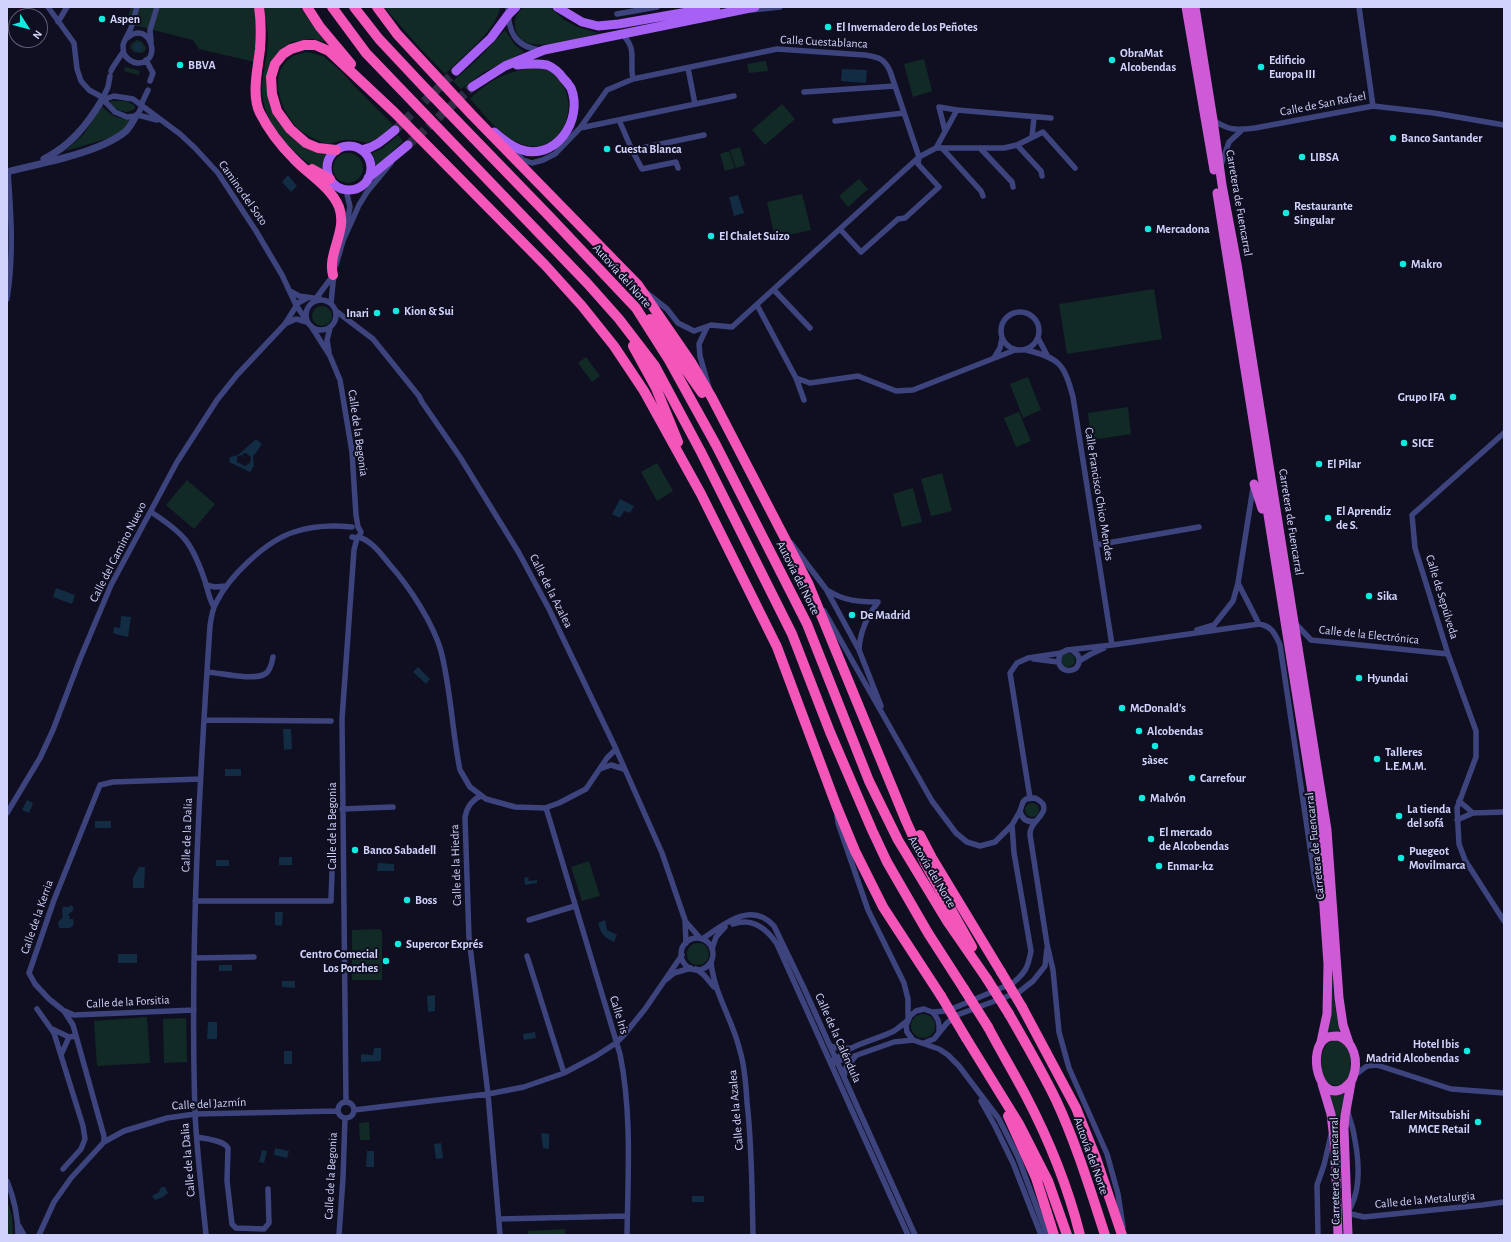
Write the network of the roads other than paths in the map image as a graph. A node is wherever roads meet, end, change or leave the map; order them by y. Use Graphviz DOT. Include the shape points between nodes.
graph roads {
  1 [pos="67,7"];
  2 [pos="137,7"];
  3 [pos="157,7"];
  4 [pos="259,7"];
  5 [pos="307,7"];
  6 [pos="332,7"];
  7 [pos="354,7"];
  8 [pos="377,7"];
  9 [pos="516,7"];
  10 [pos="557,7"];
  11 [pos="562,7"];
  12 [pos="657,7"];
  13 [pos="716,7"];
  14 [pos="755,7"];
  15 [pos="780,7"];
  16 [pos="1186,7"];
  17 [pos="1195,7"];
  18 [pos="1359,7"];
  19 [pos="50,8"];
  20 [pos="702,8"];
  21 [pos="508,11"];
  22 [pos="739,11"];
  23 [pos="617,14"];
  24 [pos="570,16"];
  25 [pos="58,22"];
  26 [pos="621,33"];
  27 [pos="127,38"];
  28 [pos="152,44"];
  29 [pos="544,50"];
  30 [pos="123,52"];
  31 [pos="146,60"];
  32 [pos="505,66"];
  33 [pos="688,68"];
  34 [pos="456,71"];
  35 [pos="633,79"];
  36 [pos="150,81"];
  37 [pos="895,86"];
  38 [pos="472,87"];
  39 [pos="148,90"];
  40 [pos="804,92"];
  41 [pos="734,96"];
  42 [pos="381,99"];
  43 [pos="102,100"];
  44 [pos="695,104"];
  45 [pos="141,106"];
  46 [pos="1373,106"];
  47 [pos="957,110"];
  48 [pos="904,113"];
  49 [pos="137,115"];
  50 [pos="472,115"];
  51 [pos="1034,117"];
  52 [pos="1051,118"];
  53 [pos="619,120"];
  54 [pos="1213,120"];
  55 [pos="835,121"];
  56 [pos="163,122"];
  57 [pos="1504,125"];
  58 [pos="580,128"];
  59 [pos="395,130"];
  60 [pos="1242,130"];
  61 [pos="945,131"];
  62 [pos="704,135"];
  63 [pos="1032,137"];
  64 [pos="278,141"];
  65 [pos="508,144"];
  66 [pos="408,145"];
  67 [pos="1017,145"];
  68 [pos="939,148"];
  69 [pos="980,148"];
  70 [pos="336,150"];
  71 [pos="362,150"];
  72 [pos="632,150"];
  73 [pos="919,157"];
  74 [pos="33,165"];
  75 [pos="678,168"];
  76 [pos="1076,168"];
  77 [pos="7,172"];
  78 [pos="1042,176"];
  79 [pos="368,178"];
  80 [pos="1221,178"];
  81 [pos="330,179"];
  82 [pos="1013,187"];
  83 [pos="346,190"];
  84 [pos="983,196"];
  85 [pos="840,229"];
  86 [pos="342,242"];
  87 [pos="333,275"];
  88 [pos="638,285"];
  89 [pos="288,289"];
  90 [pos="774,290"];
  91 [pos="307,298"];
  92 [pos="7,299"];
  93 [pos="316,300"];
  94 [pos="331,303"];
  95 [pos="296,305"];
  96 [pos="757,305"];
  97 [pos="636,308"];
  98 [pos="336,311"];
  99 [pos="619,319"];
  100 [pos="308,322"];
  101 [pos="285,324"];
  102 [pos="707,327"];
  103 [pos="330,328"];
  104 [pos="810,328"];
  105 [pos="1002,338"];
  106 [pos="1038,338"];
  107 [pos="1015,350"];
  108 [pos="1026,350"];
  109 [pos="1047,354"];
  110 [pos="330,356"];
  111 [pos="992,360"];
  112 [pos="796,378"];
  113 [pos="712,398"];
  114 [pos="804,400"];
  115 [pos="1504,433"];
  116 [pos="1254,484"];
  117 [pos="701,494"];
  118 [pos="151,512"];
  119 [pos="778,526"];
  120 [pos="354,527"];
  121 [pos="1199,527"];
  122 [pos="1271,535"];
  123 [pos="356,537"];
  124 [pos="1096,545"];
  125 [pos="794,557"];
  126 [pos="808,583"];
  127 [pos="1238,583"];
  128 [pos="206,585"];
  129 [pos="226,586"];
  130 [pos="826,589"];
  131 [pos="214,607"];
  132 [pos="1295,623"];
  133 [pos="1259,624"];
  134 [pos="1179,635"];
  135 [pos="1112,645"];
  136 [pos="859,650"];
  137 [pos="1072,650"];
  138 [pos="1061,653"];
  139 [pos="1448,654"];
  140 [pos="273,657"];
  141 [pos="1028,658"];
  142 [pos="1079,661"];
  143 [pos="1058,662"];
  144 [pos="207,672"];
  145 [pos="204,720"];
  146 [pos="330,721"];
  147 [pos="890,727"];
  148 [pos="616,749"];
  149 [pos="624,769"];
  150 [pos="600,770"];
  151 [pos="886,772"];
  152 [pos="200,779"];
  153 [pos="481,796"];
  154 [pos="1030,798"];
  155 [pos="1459,801"];
  156 [pos="836,805"];
  157 [pos="393,807"];
  158 [pos="545,808"];
  159 [pos="342,809"];
  160 [pos="1020,811"];
  161 [pos="1473,812"];
  162 [pos="1504,812"];
  163 [pos="7,813"];
  164 [pos="1457,820"];
  165 [pos="1036,821"];
  166 [pos="1012,825"];
  167 [pos="332,872"];
  168 [pos="195,901"];
  169 [pos="575,906"];
  170 [pos="1325,917"];
  171 [pos="529,920"];
  172 [pos="685,920"];
  173 [pos="1504,921"];
  174 [pos="701,938"];
  175 [pos="686,943"];
  176 [pos="1047,944"];
  177 [pos="712,948"];
  178 [pos="682,955"];
  179 [pos="527,956"];
  180 [pos="254,957"];
  181 [pos="195,958"];
  182 [pos="711,962"];
  183 [pos="694,968"];
  184 [pos="985,976"];
  185 [pos="662,983"];
  186 [pos="716,988"];
  187 [pos="37,1009"];
  188 [pos="194,1010"];
  189 [pos="64,1011"];
  190 [pos="932,1012"];
  191 [pos="907,1020"];
  192 [pos="52,1029"];
  193 [pos="939,1031"];
  194 [pos="76,1036"];
  195 [pos="69,1037"];
  196 [pos="913,1040"];
  197 [pos="1321,1042"];
  198 [pos="616,1043"];
  199 [pos="924,1043"];
  200 [pos="1349,1043"];
  201 [pos="823,1046"];
  202 [pos="830,1046"];
  203 [pos="852,1048"];
  204 [pos="61,1055"];
  205 [pos="855,1057"];
  206 [pos="836,1061"];
  207 [pos="564,1073"];
  208 [pos="992,1080"];
  209 [pos="1352,1080"];
  210 [pos="842,1081"];
  211 [pos="970,1083"];
  212 [pos="1322,1084"];
  213 [pos="1504,1093"];
  214 [pos="488,1094"];
  215 [pos="346,1102"];
  216 [pos="354,1110"];
  217 [pos="338,1111"];
  218 [pos="195,1114"];
  219 [pos="345,1118"];
  220 [pos="1332,1127"];
  221 [pos="197,1137"];
  222 [pos="104,1142"];
  223 [pos="63,1170"];
  224 [pos="7,1181"];
  225 [pos="268,1189"];
  226 [pos="1504,1202"];
  227 [pos="1347,1213"];
  228 [pos="627,1216"];
  229 [pos="499,1219"];
  230 [pos="18,1224"];
  231 [pos="18,1235"];
  232 [pos="23,1235"];
  233 [pos="38,1235"];
  234 [pos="206,1235"];
  235 [pos="339,1235"];
  236 [pos="500,1235"];
  237 [pos="627,1235"];
  238 [pos="753,1235"];
  239 [pos="908,1235"];
  240 [pos="915,1235"];
  241 [pos="1041,1235"];
  242 [pos="1047,1235"];
  243 [pos="1054,1235"];
  244 [pos="1067,1235"];
  245 [pos="1080,1235"];
  246 [pos="1105,1235"];
  247 [pos="1123,1235"];
  248 [pos="1318,1235"];
  249 [pos="1338,1235"];
  250 [pos="1348,1235"];
  1 -- 25 [label="street"];
  2 -- 27 [label="street"];
  3 -- 28 [label="street" via="150,30"];
  4 -- 64 [label="highway" via="260,48 256,90 259,111"];
  5 -- 42 [label="highway" via="320,27"];
  6 -- 99 [label="highway" via="366,53"];
  7 -- 97 [label="highway, Autovía del Norte" via="379,39"];
  8 -- 50 [label="highway" via="397,34"];
  9 -- 21 [label="main road"];
  10 -- 24 [label="main road"];
  11 -- 24 [label="street"];
  12 -- 23 [label="street"];
  13 -- 20 [label="main road"];
  14 -- 22 [label="main road"];
  15 -- 22 [label="street"];
  16 -- 122 [label="highway, Carretera de Fuencarral"];
  17 -- 54 [label="highway, Carretera de Fuencarral"];
  18 -- 46 [label="street"];
  19 -- 25 [label="street, Camino del Soto"];
  20 -- 24 [label="main road" via="598,26"];
  21 -- 29 [label="street" via="512,34 517,40 529,48"];
  21 -- 34 [label="main road" via="491,38"];
  22 -- 26 [label="main road"];
  25 -- 43 [label="street, Camino del Soto" via="74,43 81,81"];
  26 -- 29 [label="main road"];
  26 -- 35 [label="street" via="629,41 631,48"];
  27 -- 28 [label="street" via="138,33 147,36"];
  27 -- 30 [label="street"];
  28 -- 31 [label="street" via="152,52"];
  29 -- 32 [label="main road"];
  30 -- 31 [label="street" via="128,60 133,62"];
  30 -- 43 [label="street" via="113,67"];
  31 -- 36 [label="street" via="153,73"];
  32 -- 38 [label="main road"];
  32 -- 65 [label="main road" via="531,63 549,66 561,74 570,87 574,103 573,118 567,131 558,142 547,149 533,152 520,150"];
  33 -- 35 [label="street, Calle Cuestablanca"];
  33 -- 37 [label="street, Calle Cuestablanca" via="777,49 865,55 877,57 886,63"];
  33 -- 44 [label="street"];
  35 -- 58 [label="street, Calle Cuestablanca" via="607,90"];
  37 -- 40 [label="street"];
  37 -- 48 [label="street, Calle Cuestablanca"];
  39 -- 45 [label="street"];
  41 -- 44 [label="street"];
  42 -- 70 [label="highway" via="329,51 315,45 304,45 291,48 283,54 275,64 271,77 277,111 290,129 306,143 318,148"];
  42 -- 117 [label="highway" via="545,265 582,306 644,390"];
  43 -- 45 [label="street, Camino del Soto" via="124,97 133,99"];
  43 -- 49 [label="street, Camino del Soto" via="118,114 127,117"];
  43 -- 74 [label="street" via="80,132 58,151"];
  44 -- 53 [label="street"];
  45 -- 49 [label="street"];
  45 -- 56 [label="street, Camino del Soto"];
  46 -- 57 [label="street, Calle de San Rafael"];
  46 -- 60 [label="street, Calle de San Rafael"];
  47 -- 51 [label="street"];
  47 -- 61 [label="street"];
  47 -- 61 [label="street" via="939,107"];
  48 -- 55 [label="street"];
  48 -- 73 [label="street, Calle Cuestablanca"];
  49 -- 56 [label="street, Camino del Soto"];
  49 -- 74 [label="street" via="127,130 114,139 89,150"];
  50 -- 65 [label="main road"];
  50 -- 88 [label="highway"];
  51 -- 52 [label="street"];
  51 -- 63 [label="street"];
  53 -- 58 [label="street"];
  53 -- 72 [label="street"];
  54 -- 60 [label="street" via="1227,129"];
  54 -- 80 [label="highway, Carretera de Fuencarral"];
  56 -- 89 [label="street, Camino del Soto" via="195,148 218,173 256,231"];
  58 -- 65 [label="street, Calle Cuestablanca" via="554,154 532,163 524,160"];
  59 -- 71 [label="main road" via="381,142"];
  60 -- 80 [label="street" via="1229,142 1223,157"];
  61 -- 68 [label="street"];
  62 -- 72 [label="street"];
  63 -- 67 [label="street"];
  63 -- 76 [label="street" via="1044,132"];
  64 -- 81 [label="highway" via="305,165"];
  64 -- 87 [label="highway" via="326,189 339,207 342,216 341,229 331,268"];
  66 -- 79 [label="main road"];
  66 -- 86 [label="street" via="367,192"];
  67 -- 69 [label="street"];
  67 -- 78 [label="street" via="1041,171"];
  68 -- 69 [label="street"];
  68 -- 73 [label="street"];
  68 -- 84 [label="street"];
  69 -- 82 [label="street" via="1012,182"];
  70 -- 71 [label="main road" via="344,146 354,146"];
  70 -- 81 [label="main road" via="329,158 327,169"];
  71 -- 79 [label="main road" via="370,163"];
  72 -- 75 [label="street" via="642,169 676,162"];
  73 -- 85 [label="street"];
  73 -- 85 [label="street, Calle Cuestablanca" via="918,164 939,187 905,218 898,219 861,252"];
  74 -- 77 [label="street"];
  77 -- 92 [label="street" via="12,244"];
  79 -- 83 [label="main road" via="363,185"];
  80 -- 132 [label="highway, Carretera de Fuencarral"];
  81 -- 83 [label="main road"];
  83 -- 86 [label="street" via="350,207"];
  85 -- 90 [label="street"];
  86 -- 87 [label="street"];
  87 -- 93 [label="street"];
  87 -- 94 [label="street"];
  88 -- 102 [label="street" via="667,308 678,323 694,331"];
  88 -- 113 [label="highway" via="691,362"];
  89 -- 91 [label="street"];
  89 -- 95 [label="street, Camino del Soto"];
  90 -- 96 [label="street"];
  90 -- 104 [label="street"];
  91 -- 93 [label="street"];
  91 -- 95 [label="street"];
  93 -- 94 [label="street"];
  93 -- 100 [label="street" via="308,308"];
  94 -- 98 [label="street"];
  95 -- 100 [label="street, Camino del Soto"];
  95 -- 101 [label="street, Calle del Camino Nuevo"];
  96 -- 102 [label="street" via="732,327"];
  96 -- 112 [label="street"];
  97 -- 125 [label="highway" via="649,317 704,396"];
  97 -- 184 [label="highway, Autovía del Norte" via="669,360 716,445 806,624 869,780 898,840 947,922"];
  98 -- 103 [label="street" via="336,320"];
  98 -- 148 [label="street, Calle de la Azalea" via="373,339 419,396 460,457 519,553 549,609"];
  99 -- 117 [label="highway" via="656,388"];
  99 -- 245 [label="highway, bridge" via="655,366 705,459 792,634 830,732 887,862 928,933 988,1027 1026,1096 1062,1177"];
  100 -- 101 [label="street" via="296,319"];
  100 -- 103 [label="street" via="320,330"];
  100 -- 110 [label="street, Calle de la Begonia"];
  101 -- 118 [label="street, Calle del Camino Nuevo" via="217,400 177,462"];
  102 -- 113 [label="street" via="699,344"];
  103 -- 110 [label="street, Calle de la Begonia" via="327,340"];
  105 -- 106 [label="street" via="1001,325 1004,319 1015,312 1022,312 1034,317 1038,323"];
  105 -- 107 [label="street"];
  105 -- 111 [label="street" via="1000,348"];
  106 -- 108 [label="street"];
  106 -- 109 [label="street, Calle Francisco Chico Mendes"];
  107 -- 108 [label="street"];
  107 -- 111 [label="street"];
  108 -- 109 [label="street"];
  109 -- 124 [label="street, Calle Francisco Chico Mendes" via="1064,369 1069,379"];
  110 -- 120 [label="street, Calle de la Begonia" via="340,380 347,416 356,515"];
  111 -- 112 [label="street" via="913,390 896,391 858,376 810,383"];
  112 -- 114 [label="street"];
  113 -- 119 [label="highway"];
  115 -- 139 [label="street, Calle de Sepúlveda" via="1412,515 1415,548"];
  116 -- 122 [label="highway"];
  116 -- 127 [label="street"];
  117 -- 156 [label="highway" via="776,647"];
  118 -- 128 [label="street" via="187,540 197,558"];
  118 -- 163 [label="street, Calle del Camino Nuevo" via="111,585 47,743"];
  119 -- 125 [label="highway"];
  119 -- 130 [label="street"];
  120 -- 123 [label="street" via="361,532"];
  120 -- 123 [label="street" via="349,533"];
  120 -- 129 [label="street, Calle de la Dalia" via="327,526 293,532 259,553"];
  121 -- 124 [label="street"];
  122 -- 170 [label="highway, Carretera de Fuencarral" via="1319,836"];
  123 -- 153 [label="street" via="366,540 401,577 433,630 445,670 460,770 470,787"];
  123 -- 159 [label="street, Calle de la Begonia" via="342,719"];
  124 -- 135 [label="street, Calle Francisco Chico Mendes"];
  125 -- 126 [label="highway"];
  126 -- 147 [label="street"];
  126 -- 151 [label="highway"];
  127 -- 133 [label="street"];
  127 -- 134 [label="street" via="1233,601 1214,625"];
  128 -- 129 [label="street"];
  128 -- 131 [label="street"];
  129 -- 131 [label="street, Calle de la Dalia"];
  130 -- 136 [label="street"];
  130 -- 136 [label="street" via="858,602 878,602 860,636"];
  131 -- 144 [label="street, Calle de la Dalia"];
  132 -- 139 [label="street, Calle de la Electrónica" via="1311,640"];
  132 -- 200 [label="highway, Carretera de Fuencarral" via="1327,830 1338,998"];
  133 -- 134 [label="street"];
  133 -- 170 [label="street" via="1266,625 1275,633 1280,645 1316,881"];
  134 -- 135 [label="street"];
  135 -- 137 [label="street"];
  135 -- 142 [label="street"];
  136 -- 147 [label="street"];
  137 -- 138 [label="street"];
  137 -- 142 [label="street" via="1078,655"];
  138 -- 141 [label="street"];
  138 -- 143 [label="street"];
  139 -- 155 [label="street, Calle de Sepúlveda" via="1476,731 1476,758"];
  140 -- 144 [label="street" via="268,671 258,676"];
  141 -- 143 [label="street"];
  141 -- 154 [label="street" via="1017,663 1010,673"];
  142 -- 143 [label="street" via="1077,667 1071,670 1062,668"];
  144 -- 145 [label="street, Calle de la Dalia"];
  145 -- 146 [label="street"];
  145 -- 152 [label="street, Calle de la Dalia"];
  147 -- 166 [label="street" via="932,801 956,833 967,842 980,846 995,842"];
  148 -- 149 [label="street, Calle de la Azalea"];
  148 -- 150 [label="street"];
  149 -- 150 [label="street" via="612,765"];
  149 -- 172 [label="street, Calle de la Azalea" via="662,853"];
  150 -- 158 [label="street" via="586,789"];
  151 -- 184 [label="highway" via="925,863 972,947"];
  151 -- 247 [label="highway, bridge" via="932,858 1022,1007 1076,1108"];
  152 -- 168 [label="street, Calle de la Dalia"];
  152 -- 189 [label="street, Calle de la Kerria" via="113,782 100,785 54,900 29,973 34,984"];
  153 -- 158 [label="street" via="515,807"];
  153 -- 214 [label="street, Calle de la Hiedra" via="468,807 465,817 469,938"];
  154 -- 160 [label="street" via="1023,802"];
  154 -- 165 [label="street" via="1039,800 1044,808 1042,816"];
  155 -- 161 [label="street"];
  155 -- 164 [label="street, Calle de Sepúlveda"];
  156 -- 191 [label="street" via="838,823 868,910 904,983 908,999"];
  156 -- 208 [label="highway, bridge" via="854,851 883,907"];
  157 -- 159 [label="street"];
  158 -- 169 [label="street, Calle Iris"];
  159 -- 215 [label="street, Calle de la Begonia"];
  160 -- 165 [label="street" via="1023,819"];
  160 -- 166 [label="street"];
  161 -- 162 [label="street"];
  161 -- 164 [label="street"];
  164 -- 173 [label="street, Calle de Sepúlveda" via="1459,844 1465,860"];
  165 -- 176 [label="street" via="1030,835"];
  166 -- 190 [label="street" via="1014,853 1031,951 1028,965 1022,976 1013,983 947,1011"];
  167 -- 168 [label="street" via="331,901"];
  168 -- 181 [label="street, Calle de la Dalia"];
  169 -- 171 [label="street"];
  169 -- 198 [label="street, Calle Iris"];
  170 -- 197 [label="highway, Carretera de Fuencarral" via="1328,964 1327,1014"];
  172 -- 174 [label="street, Calle de la Azalea"];
  172 -- 175 [label="street, Calle de la Azalea"];
  174 -- 175 [label="street"];
  174 -- 177 [label="street"];
  174 -- 202 [label="street, Calle de la Caléndula" via="748,914 758,915 770,922 779,934"];
  175 -- 178 [label="street"];
  176 -- 193 [label="street" via="1045,966 1033,981 1019,992 957,1015"];
  176 -- 247 [label="street" via="1053,970 1059,1032 1069,1068 1107,1154 1118,1194"];
  177 -- 182 [label="street"];
  177 -- 201 [label="street, Calle de la Caléndula" via="720,931 738,922 756,924 769,933 777,944"];
  178 -- 183 [label="street" via="685,963"];
  178 -- 185 [label="street"];
  179 -- 207 [label="street"];
  180 -- 181 [label="street"];
  181 -- 188 [label="street, Calle de la Dalia"];
  182 -- 183 [label="street" via="707,966"];
  182 -- 186 [label="street, Calle de la Azalea"];
  183 -- 185 [label="street" via="674,974"];
  183 -- 186 [label="street, Calle de la Azalea"];
  184 -- 246 [label="highway, Autovía del Norte, bridge" via="1032,1054 1056,1101 1082,1165"];
  185 -- 198 [label="street" via="636,1022"];
  186 -- 238 [label="street, Calle de la Azalea" via="731,1022 745,1073 751,1136"];
  187 -- 192 [label="street"];
  188 -- 189 [label="street, Calle de la Forsitia" via="74,1015"];
  188 -- 218 [label="street, Calle de la Dalia"];
  189 -- 194 [label="street, Calle de la Kerria" via="73,1025"];
  190 -- 191 [label="street" via="920,1010"];
  190 -- 193 [label="street" via="938,1018"];
  191 -- 196 [label="street" via="907,1032"];
  191 -- 203 [label="street" via="895,1030"];
  192 -- 195 [label="street"];
  192 -- 204 [label="street"];
  193 -- 199 [label="street" via="934,1039"];
  194 -- 195 [label="street"];
  194 -- 222 [label="street, Calle de la Kerria"];
  195 -- 204 [label="street"];
  196 -- 199 [label="street"];
  196 -- 205 [label="street" via="899,1041"];
  197 -- 200 [label="highway" via="1338,1036 1345,1038"];
  197 -- 212 [label="highway" via="1316,1060"];
  198 -- 207 [label="street"];
  198 -- 228 [label="street, Calle Iris" via="626,1082"];
  199 -- 211 [label="street" via="948,1055"];
  200 -- 209 [label="highway" via="1354,1056 1355,1069"];
  201 -- 206 [label="street"];
  201 -- 210 [label="street, Calle de la Caléndula" via="831,1068"];
  202 -- 203 [label="street"];
  202 -- 206 [label="street, Calle de la Caléndula"];
  203 -- 206 [label="street" via="840,1055"];
  204 -- 223 [label="street" via="85,1139 81,1149"];
  205 -- 206 [label="street"];
  205 -- 210 [label="street" via="846,1067"];
  206 -- 210 [label="street, Calle de la Caléndula"];
  207 -- 214 [label="street" via="524,1087"];
  208 -- 243 [label="highway" via="1036,1178"];
  208 -- 244 [label="highway" via="1019,1124 1048,1181"];
  209 -- 212 [label="highway" via="1342,1089 1334,1091"];
  209 -- 213 [label="street" via="1367,1066 1377,1065 1451,1089"];
  209 -- 227 [label="highway, Carretera de Fuencarral" via="1344,1129"];
  210 -- 239 [label="street, Calle de la Caléndula"];
  210 -- 240 [label="street, Calle de la Caléndula"];
  211 -- 241 [label="street" via="1014,1163"];
  211 -- 242 [label="street" via="999,1119 1018,1157"];
  212 -- 220 [label="highway, Carretera de Fuencarral"];
  214 -- 216 [label="street"];
  214 -- 229 [label="street, Calle de la Hiedra"];
  215 -- 216 [label="street" via="351,1104"];
  215 -- 217 [label="street" via="340,1104"];
  216 -- 219 [label="street" via="352,1116"];
  217 -- 218 [label="street, Calle del Jazmín"];
  217 -- 219 [label="street" via="340,1116"];
  218 -- 221 [label="street, Calle de la Dalia"];
  218 -- 222 [label="street, Calle del Jazmín" via="136,1126"];
  219 -- 235 [label="street, Calle de la Begonia"];
  220 -- 248 [label="street" via="1330,1144 1316,1185"];
  220 -- 249 [label="highway, Carretera de Fuencarral"];
  221 -- 225 [label="street" via="223,1143 228,1148 227,1182 232,1224 236,1228 264,1230 267,1227"];
  221 -- 234 [label="street, Calle de la Dalia"];
  222 -- 233 [label="street, Calle del Jazmín" via="71,1178 54,1202"];
  224 -- 230 [label="street"];
  226 -- 227 [label="street, Calle de la Metalurgia" via="1364,1217"];
  227 -- 250 [label="highway, Carretera de Fuencarral"];
  228 -- 229 [label="street"];
  228 -- 237 [label="street, Calle Iris"];
  229 -- 236 [label="street, Calle de la Hiedra"];
  230 -- 231 [label="street"];
  230 -- 232 [label="street"];
}
